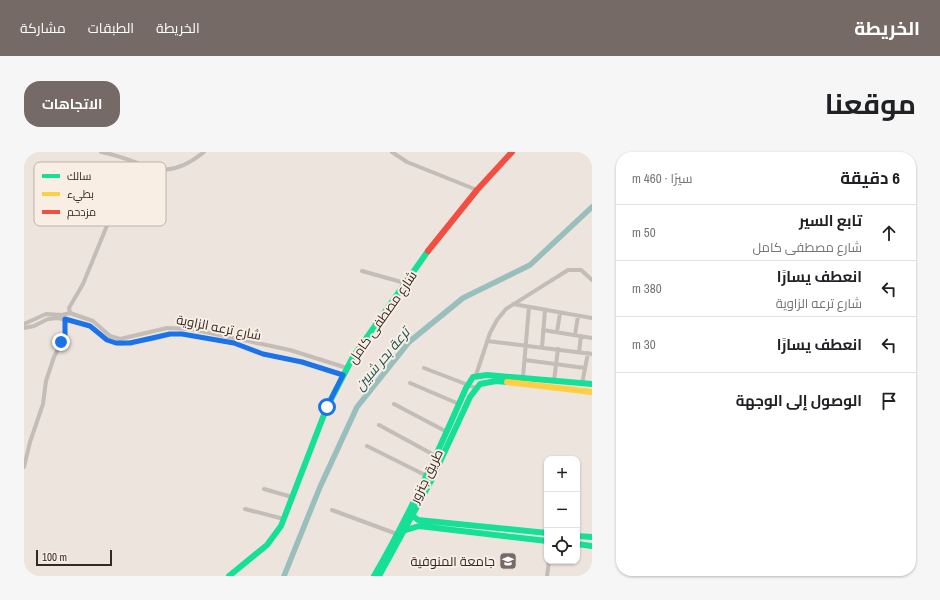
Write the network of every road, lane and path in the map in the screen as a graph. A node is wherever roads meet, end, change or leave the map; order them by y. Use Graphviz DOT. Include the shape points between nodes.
graph roads {
  1 [pos="101,152"];
  2 [pos="204,152"];
  3 [pos="392,152"];
  4 [pos="512,152"];
  5 [pos="135,162"];
  6 [pos="166,170"];
  7 [pos="477,190"];
  8 [pos="107,226"];
  9 [pos="362,271"];
  10 [pos="592,280"];
  11 [pos="405,283"];
  12 [pos="513,304"];
  13 [pos="529,307"];
  14 [pos="545,310"];
  15 [pos="560,313"];
  16 [pos="70,314"];
  17 [pos="578,316"];
  18 [pos="592,318"];
  19 [pos="65,319"];
  20 [pos="24,324"];
  21 [pos="24,328"];
  22 [pos="543,330"];
  23 [pos="557,332"];
  24 [pos="575,335"];
  25 [pos="581,336"];
  26 [pos="592,338"];
  27 [pos="487,340"];
  28 [pos="526,345"];
  29 [pos="542,348"];
  30 [pos="558,350"];
  31 [pos="579,352"];
  32 [pos="590,354"];
  33 [pos="524,360"];
  34 [pos="556,364"];
  35 [pos="347,368"];
  36 [pos="424,368"];
  37 [pos="585,368"];
  38 [pos="343,375"];
  39 [pos="476,375"];
  40 [pos="523,377"];
  41 [pos="554,381"];
  42 [pos="410,383"];
  43 [pos="467,384"];
  44 [pos="582,384"];
  45 [pos="592,384"];
  46 [pos="478,386"];
  47 [pos="592,392"];
  48 [pos="394,404"];
  49 [pos="459,404"];
  50 [pos="379,425"];
  51 [pos="447,432"];
  52 [pos="367,446"];
  53 [pos="436,456"];
  54 [pos="24,467"];
  55 [pos="427,476"];
  56 [pos="264,489"];
  57 [pos="292,497"];
  58 [pos="245,508"];
  59 [pos="332,510"];
  60 [pos="413,516"];
  61 [pos="284,520"];
  62 [pos="503,528"];
  63 [pos="406,530"];
  64 [pos="544,533"];
  65 [pos="397,534"];
  66 [pos="502,536"];
  67 [pos="580,536"];
  68 [pos="592,537"];
  69 [pos="544,542"];
  70 [pos="580,544"];
  71 [pos="592,546"];
  72 [pos="549,564"];
  73 [pos="229,576"];
  74 [pos="374,576"];
  75 [pos="379,576"];
  76 [pos="547,576"];
  1 -- 5 [label="street"];
  2 -- 6 [label="street" via="193,161"];
  3 -- 7 [label="street" via="407,162"];
  4 -- 7 [label="main road, شارع مصطفى كامل"];
  7 -- 11 [label="main road, شارع مصطفى كامل"];
  8 -- 16 [label="street" via="83,284 69,308"];
  9 -- 11 [label="street"];
  10 -- 12 [label="street" via="581,270 568,270"];
  11 -- 35 [label="main road, شارع مصطفى كامل"];
  12 -- 13 [label="street"];
  12 -- 27 [label="street" via="497,320"];
  13 -- 14 [label="street"];
  13 -- 28 [label="street"];
  14 -- 15 [label="street"];
  14 -- 22 [label="street"];
  15 -- 17 [label="street"];
  15 -- 23 [label="street"];
  16 -- 20 [label="street, شارع ترعه الزاوية" via="46,314"];
  16 -- 35 [label="street, شارع ترعه الزاوية" via="93,321 117,339 167,328 191,329 290,350"];
  17 -- 18 [label="street"];
  17 -- 24 [label="street"];
  19 -- 21 [label="street, شارع ترعه الزاوية" via="48,319"];
  19 -- 38 [label="street, شارع ترعه الزاوية" via="90,326 107,340 116,343 182,334 234,343 259,353 302,362"];
  19 -- 54 [label="street" via="65,336 46,381 43,404"];
  22 -- 23 [label="street"];
  22 -- 29 [label="street"];
  23 -- 24 [label="street"];
  24 -- 25 [label="street"];
  25 -- 26 [label="street"];
  25 -- 31 [label="street"];
  27 -- 28 [label="street"];
  27 -- 39 [label="street"];
  28 -- 29 [label="street"];
  28 -- 33 [label="street"];
  29 -- 30 [label="street"];
  30 -- 31 [label="street"];
  30 -- 34 [label="street"];
  31 -- 32 [label="street"];
  32 -- 37 [label="street"];
  33 -- 34 [label="street"];
  33 -- 40 [label="street"];
  34 -- 37 [label="street"];
  34 -- 41 [label="street"];
  35 -- 38 [label="main road, شارع مصطفى كامل"];
  36 -- 43 [label="street"];
  37 -- 44 [label="street"];
  38 -- 57 [label="main road, شارع مصطفى كامل" via="324,415"];
  39 -- 40 [label="main road"];
  39 -- 43 [label="main road, طريق جنزور"];
  40 -- 41 [label="main road"];
  41 -- 44 [label="main road"];
  42 -- 49 [label="street"];
  43 -- 46 [label="street"];
  43 -- 49 [label="main road, طريق جنزور"];
  44 -- 45 [label="main road"];
  46 -- 47 [label="main road" via="496,381"];
  46 -- 60 [label="main road, طريق جنزور"];
  48 -- 51 [label="street"];
  49 -- 51 [label="main road, طريق جنزور"];
  50 -- 53 [label="street"];
  51 -- 53 [label="main road, طريق جنزور"];
  52 -- 55 [label="street"];
  53 -- 55 [label="main road, طريق جنزور"];
  55 -- 65 [label="main road, طريق جنزور"];
  56 -- 57 [label="street"];
  57 -- 61 [label="main road, شارع مصطفى كامل"];
  58 -- 61 [label="street"];
  59 -- 65 [label="street"];
  60 -- 62 [label="main road" via="418,520"];
  60 -- 63 [label="main road, طريق جنزور"];
  61 -- 73 [label="main road, شارع مصطفى كامل" via="267,545"];
  62 -- 64 [label="main road"];
  62 -- 66 [label="main road"];
  63 -- 66 [label="main road" via="419,526"];
  63 -- 75 [label="main road, طريق جنزور"];
  65 -- 74 [label="main road, طريق جنزور"];
  66 -- 69 [label="main road"];
  67 -- 68 [label="main road"];
  70 -- 71 [label="main road"];
  72 -- 76 [label="street"];
}
